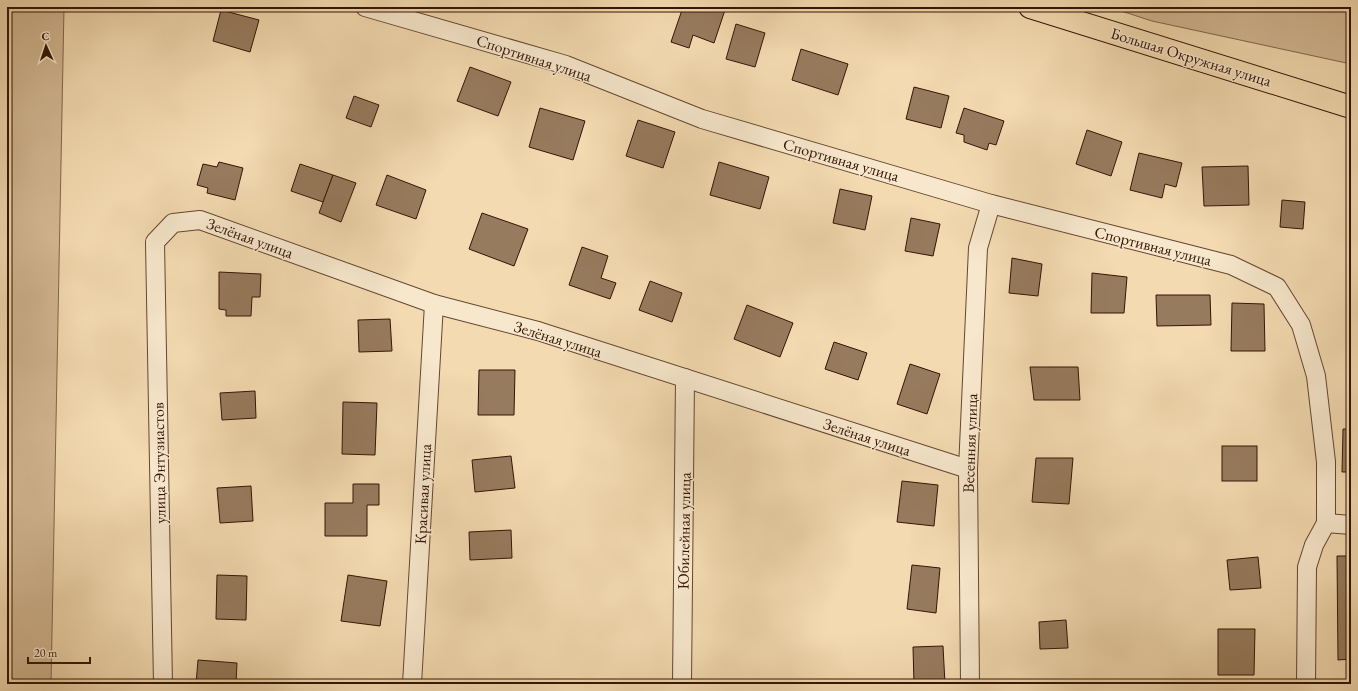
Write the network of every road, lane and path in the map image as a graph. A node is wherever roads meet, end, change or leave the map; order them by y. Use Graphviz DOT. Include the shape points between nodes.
graph roads {
  1 [pos="366,7"];
  2 [pos="1030,7"];
  3 [pos="1351,107"];
  4 [pos="991,204"];
  5 [pos="155,242"];
  6 [pos="434,304"];
  7 [pos="685,378"];
  8 [pos="968,469"];
  9 [pos="1326,523"];
  10 [pos="1351,525"];
  11 [pos="163,684"];
  12 [pos="412,684"];
  13 [pos="682,684"];
  14 [pos="970,684"];
  15 [pos="1306,684"];
  1 -- 4 [label="street, Спортивная улица" via="566,65 702,119"];
  2 -- 3 [label="main road, Большая Окружная улица"];
  4 -- 8 [label="street, Весенняя улица" via="978,248"];
  4 -- 9 [label="street, Спортивная улица" via="1231,265 1277,287 1301,325 1316,376 1326,462"];
  5 -- 6 [label="street, Зелёная улица" via="173,223 200,220"];
  5 -- 11 [label="street, улица Энтузиастов"];
  6 -- 7 [label="street, Зелёная улица" via="538,332"];
  6 -- 12 [label="street, Красивая улица"];
  7 -- 8 [label="street, Зелёная улица"];
  7 -- 13 [label="street, Юбилейная улица"];
  8 -- 14 [label="street, Весенняя улица"];
  9 -- 10 [label="street"];
  9 -- 15 [label="street" via="1314,545 1307,567"];
}
